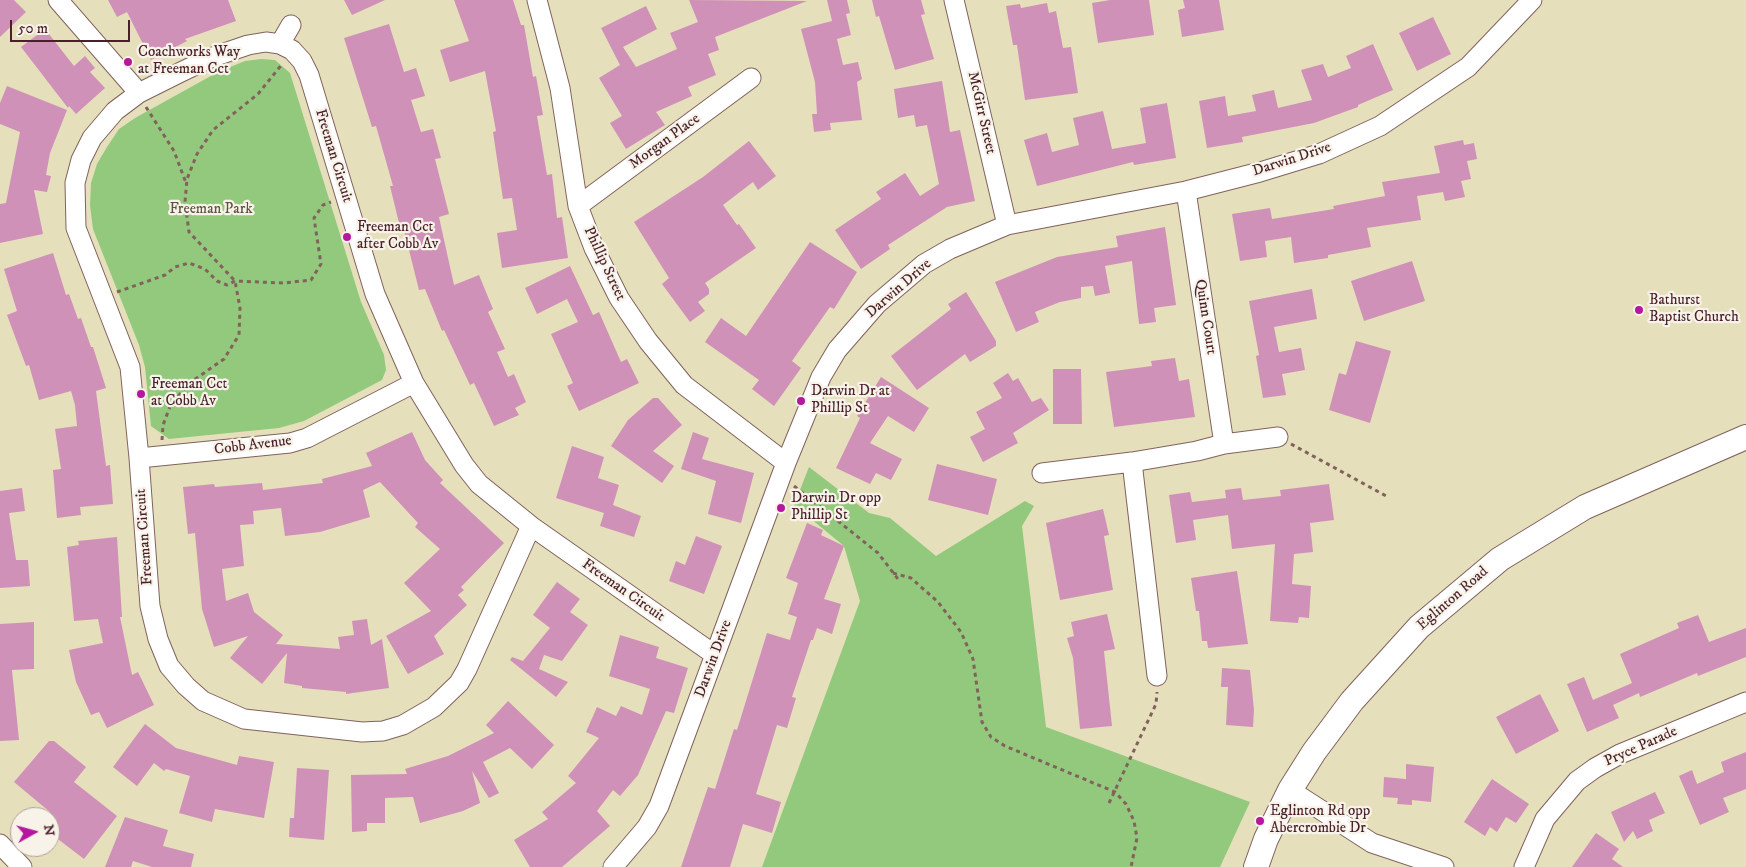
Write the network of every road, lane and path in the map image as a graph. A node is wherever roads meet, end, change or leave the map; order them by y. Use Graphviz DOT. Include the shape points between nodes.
graph roads {
  1 [pos="58,0"];
  2 [pos="537,0"];
  3 [pos="954,0"];
  4 [pos="1532,0"];
  5 [pos="291,25"];
  6 [pos="286,47"];
  7 [pos="751,78"];
  8 [pos="139,93"];
  9 [pos="186,185"];
  10 [pos="1186,191"];
  11 [pos="345,196"];
  12 [pos="578,206"];
  13 [pos="1007,225"];
  14 [pos="234,281"];
  15 [pos="103,298"];
  16 [pos="414,382"];
  17 [pos="1278,437"];
  18 [pos="1746,437"];
  19 [pos="1224,444"];
  20 [pos="161,455"];
  21 [pos="139,458"];
  22 [pos="1132,462"];
  23 [pos="783,471"];
  24 [pos="1042,473"];
  25 [pos="1388,496"];
  26 [pos="531,526"];
  27 [pos="893,573"];
  28 [pos="898,579"];
  29 [pos="715,655"];
  30 [pos="1157,676"];
  31 [pos="1746,702"];
  32 [pos="1290,790"];
  33 [pos="1114,792"];
  34 [pos="1109,803"];
  35 [pos="0,844"];
  36 [pos="22,867"];
  37 [pos="613,867"];
  38 [pos="1131,867"];
  39 [pos="1256,867"];
  40 [pos="1444,867"];
  41 [pos="1524,867"];
  1 -- 8 [label="street"];
  2 -- 12 [label="street, Phillip Street" via="560,88"];
  3 -- 13 [label="street, McGirr Street"];
  4 -- 10 [label="street, Darwin Drive" via="1468,67 1380,126 1319,154"];
  5 -- 6 [label="street"];
  6 -- 8 [label="street, Freeman Circuit" via="266,42 248,45 210,58"];
  6 -- 9 [label="path" via="258,94 213,130 197,154"];
  6 -- 11 [label="street, Freeman Circuit" via="302,60 309,75"];
  7 -- 12 [label="street, Morgan Place"];
  8 -- 9 [label="path" via="174,150"];
  8 -- 15 [label="street, Freeman Circuit" via="115,111 92,138 81,160 75,183 76,228"];
  9 -- 14 [label="path" via="189,232"];
  10 -- 13 [label="street, Darwin Drive"];
  10 -- 19 [label="street, Quinn Court"];
  11 -- 14 [label="path" via="323,205 314,218 321,264 311,280 284,283"];
  11 -- 16 [label="street, Freeman Circuit" via="375,294"];
  12 -- 23 [label="street, Phillip Street" via="619,298 648,341 684,384"];
  13 -- 23 [label="street, Darwin Drive" via="950,249 924,264 857,326 821,377"];
  14 -- 15 [label="path" via="227,285 217,281 205,269 189,263"];
  14 -- 20 [label="path" via="240,308 239,335 224,359 191,382 171,404 163,425"];
  15 -- 21 [label="street, Freeman Circuit" via="130,367"];
  16 -- 20 [label="street, Cobb Avenue" via="307,438 290,443"];
  16 -- 26 [label="street, Freeman Circuit" via="474,477"];
  17 -- 19 [label="street"];
  17 -- 25 [label="path"];
  18 -- 32 [label="main road, Eglinton Road" via="1585,507 1500,559 1419,627 1352,701"];
  19 -- 22 [label="street"];
  20 -- 21 [label="street, Cobb Avenue"];
  21 -- 26 [label="street, Freeman Circuit" via="150,606 158,639 170,666 191,691 203,701 244,719 362,732 383,730 420,717 443,700 467,669"];
  22 -- 24 [label="street"];
  22 -- 30 [label="street"];
  23 -- 27 [label="path" via="795,486 878,554"];
  23 -- 29 [label="street, Darwin Drive"];
  26 -- 29 [label="street, Freeman Circuit"];
  27 -- 28 [label="path"];
  27 -- 33 [label="path" via="911,578 938,602 961,632 972,659 982,722 991,737 1005,746"];
  29 -- 37 [label="street, Darwin Drive" via="659,806 647,827"];
  30 -- 33 [label="path" via="1156,704"];
  31 -- 41 [label="street, Pryce Parade" via="1620,754 1577,781 1545,819"];
  32 -- 39 [label="main road, Eglinton Road"];
  32 -- 40 [label="street" via="1372,843"];
  33 -- 34 [label="path"];
  33 -- 38 [label="path" via="1126,804 1134,821 1137,838"];
  35 -- 36 [label="street"];
}
